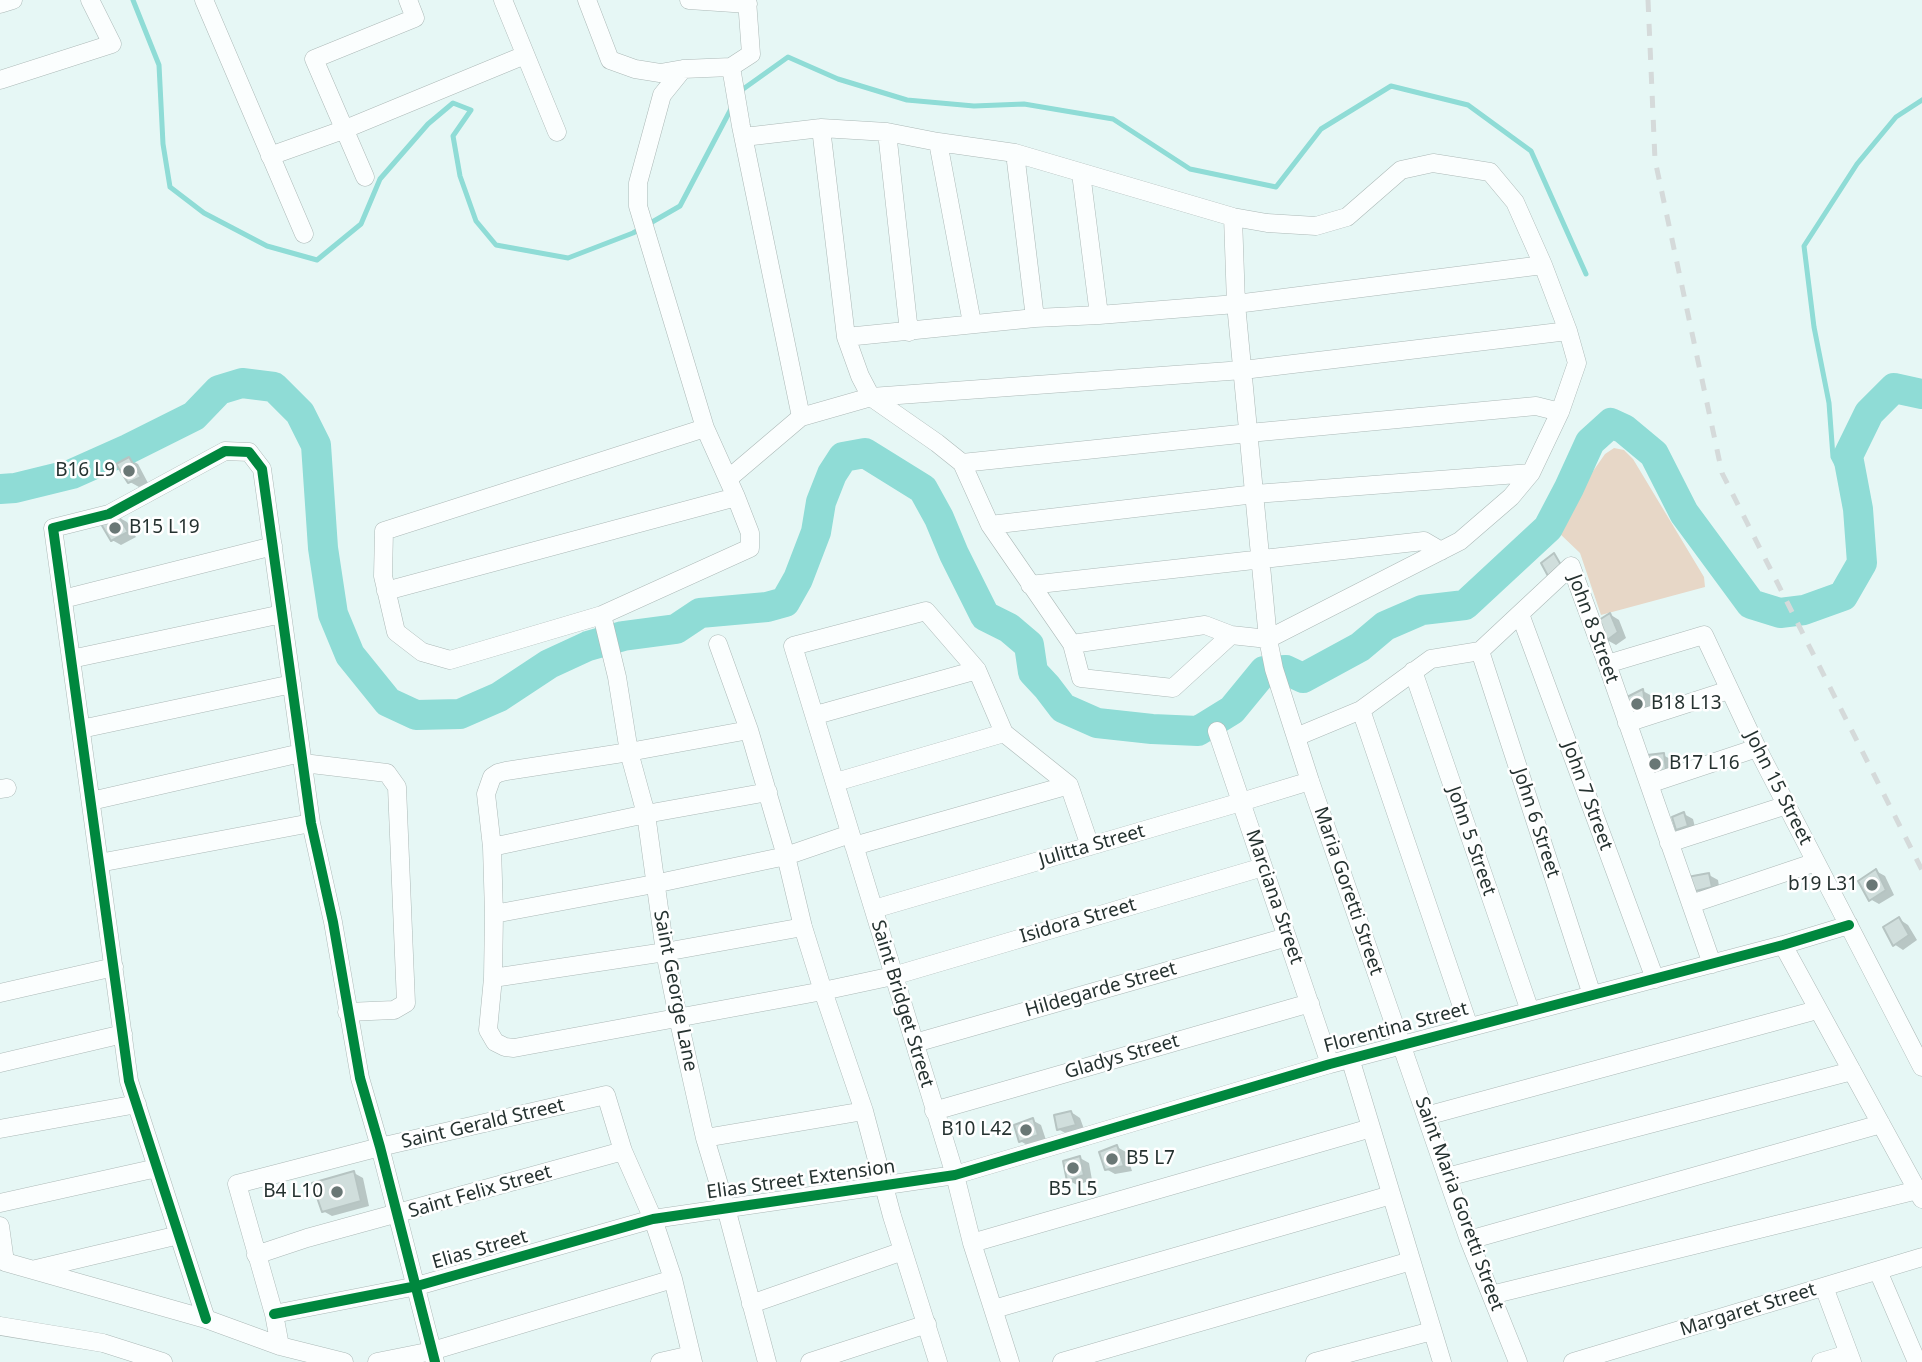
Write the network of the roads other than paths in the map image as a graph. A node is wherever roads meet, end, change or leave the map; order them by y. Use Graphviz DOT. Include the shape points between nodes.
graph roads {
  1 [pos="13,0"];
  2 [pos="90,0"];
  3 [pos="204,0"];
  4 [pos="408,0"];
  5 [pos="503,0"];
  6 [pos="587,0"];
  7 [pos="689,0"];
  8 [pos="748,2"];
  9 [pos="0,4"];
  10 [pos="525,55"];
  11 [pos="731,67"];
  12 [pos="683,69"];
  13 [pos="0,80"];
  14 [pos="821,128"];
  15 [pos="343,130"];
  16 [pos="557,132"];
  17 [pos="887,132"];
  18 [pos="744,137"];
  19 [pos="938,142"];
  20 [pos="1015,153"];
  21 [pos="271,156"];
  22 [pos="1081,173"];
  23 [pos="365,177"];
  24 [pos="1233,217"];
  25 [pos="304,234"];
  26 [pos="1543,265"];
  27 [pos="1236,304"];
  28 [pos="1099,316"];
  29 [pos="1035,318"];
  30 [pos="972,323"];
  31 [pos="1568,331"];
  32 [pos="908,332"];
  33 [pos="846,337"];
  34 [pos="1243,370"];
  35 [pos="872,397"];
  36 [pos="1560,412"];
  37 [pos="802,417"];
  38 [pos="705,428"];
  39 [pos="1249,433"];
  40 [pos="962,463"];
  41 [pos="1531,472"];
  42 [pos="728,479"];
  43 [pos="1255,494"];
  44 [pos="736,497"];
  45 [pos="990,525"];
  46 [pos="273,546"];
  47 [pos="1441,551"];
  48 [pos="1261,559"];
  49 [pos="1030,585"];
  50 [pos="386,591"];
  51 [pos="63,599"];
  52 [pos="282,614"];
  53 [pos="1520,614"];
  54 [pos="604,619"];
  55 [pos="1231,635"];
  56 [pos="1268,639"];
  57 [pos="718,644"];
  58 [pos="1072,644"];
  59 [pos="1479,651"];
  60 [pos="71,659"];
  61 [pos="1607,664"];
  62 [pos="977,670"];
  63 [pos="1413,671"];
  64 [pos="292,684"];
  65 [pos="1729,690"];
  66 [pos="1361,710"];
  67 [pos="816,715"];
  68 [pos="1627,723"];
  69 [pos="80,729"];
  70 [pos="749,730"];
  71 [pos="1217,731"];
  72 [pos="1004,733"];
  73 [pos="1296,737"];
  74 [pos="1757,748"];
  75 [pos="629,752"];
  76 [pos="302,758"];
  77 [pos="1310,780"];
  78 [pos="836,782"];
  79 [pos="1649,784"];
  80 [pos="1069,785"];
  81 [pos="768,792"];
  82 [pos="91,801"];
  83 [pos="1241,802"];
  84 [pos="1787,805"];
  85 [pos="646,814"];
  86 [pos="311,823"];
  87 [pos="852,840"];
  88 [pos="1670,843"];
  89 [pos="1090,846"];
  90 [pos="492,847"];
  91 [pos="786,856"];
  92 [pos="1816,862"];
  93 [pos="99,863"];
  94 [pos="1263,867"];
  95 [pos="654,884"];
  96 [pos="1691,904"];
  97 [pos="874,909"];
  98 [pos="494,914"];
  99 [pos="1849,925"];
  100 [pos="803,927"];
  101 [pos="1287,937"];
  102 [pos="1783,945"];
  103 [pos="665,952"];
  104 [pos="1712,964"];
  105 [pos="114,967"];
  106 [pos="893,976"];
  107 [pos="493,978"];
  108 [pos="1655,979"];
  109 [pos="822,991"];
  110 [pos="0,993"];
  111 [pos="1592,995"];
  112 [pos="1310,1003"];
  113 [pos="1817,1010"];
  114 [pos="1530,1011"];
  115 [pos="347,1012"];
  116 [pos="678,1017"];
  117 [pos="1469,1027"];
  118 [pos="123,1034"];
  119 [pos="915,1043"];
  120 [pos="1402,1045"];
  121 [pos="1350,1058"];
  122 [pos="0,1063"];
  123 [pos="1331,1064"];
  124 [pos="1922,1067"];
  125 [pos="1852,1071"];
  126 [pos="137,1104"];
  127 [pos="864,1111"];
  128 [pos="934,1111"];
  129 [pos="1426,1116"];
  130 [pos="1881,1124"];
  131 [pos="1371,1128"];
  132 [pos="0,1129"];
  133 [pos="705,1138"];
  134 [pos="380,1147"];
  135 [pos="623,1151"];
  136 [pos="157,1168"];
  137 [pos="955,1175"];
  138 [pos="1447,1177"];
  139 [pos="884,1185"];
  140 [pos="1921,1193"];
  141 [pos="1391,1195"];
  142 [pos="0,1203"];
  143 [pos="726,1208"];
  144 [pos="398,1214"];
  145 [pos="653,1219"];
  146 [pos="0,1226"];
  147 [pos="179,1235"];
  148 [pos="1469,1240"];
  149 [pos="972,1243"];
  150 [pos="903,1251"];
  151 [pos="256,1255"];
  152 [pos="1922,1257"];
  153 [pos="1411,1261"];
  154 [pos="32,1270"];
  155 [pos="1878,1271"];
  156 [pos="673,1279"];
  157 [pos="416,1286"];
  158 [pos="1824,1287"];
  159 [pos="1490,1295"];
  160 [pos="751,1304"];
  161 [pos="994,1309"];
  162 [pos="274,1314"];
  163 [pos="206,1319"];
  164 [pos="927,1324"];
  165 [pos="0,1326"];
  166 [pos="1432,1331"];
  167 [pos="280,1346"];
  168 [pos="434,1356"];
  169 [pos="692,1358"];
  170 [pos="1850,1358"];
  171 [pos="163,1362"];
  172 [pos="344,1362"];
  173 [pos="377,1362"];
  174 [pos="660,1362"];
  175 [pos="767,1362"];
  176 [pos="810,1362"];
  177 [pos="938,1362"];
  178 [pos="1010,1362"];
  179 [pos="1062,1362"];
  180 [pos="1315,1362"];
  181 [pos="1442,1362"];
  182 [pos="1518,1362"];
  183 [pos="1573,1362"];
  184 [pos="1821,1362"];
  185 [pos="1917,1362"];
  1 -- 9 [label="street"];
  2 -- 13 [label="street" via="111,44"];
  3 -- 21 [label="street"];
  4 -- 15 [label="street" via="415,18 314,59"];
  5 -- 10 [label="street"];
  6 -- 12 [label="street" via="610,60 660,73"];
  7 -- 8 [label="street"];
  8 -- 11 [label="street" via="751,54"];
  10 -- 15 [label="street"];
  10 -- 16 [label="street"];
  11 -- 12 [label="street"];
  11 -- 18 [label="street"];
  12 -- 38 [label="street" via="662,94 638,183 638,205"];
  14 -- 17 [label="street"];
  14 -- 18 [label="street"];
  14 -- 33 [label="street"];
  15 -- 21 [label="street"];
  15 -- 23 [label="street"];
  17 -- 19 [label="street"];
  17 -- 32 [label="street"];
  18 -- 37 [label="street"];
  19 -- 20 [label="street"];
  19 -- 30 [label="street"];
  20 -- 22 [label="street"];
  20 -- 29 [label="street"];
  21 -- 25 [label="street"];
  22 -- 24 [label="street"];
  22 -- 28 [label="street"];
  24 -- 26 [label="street" via="1316,226 1347,217 1401,170 1433,163 1479,170 1490,172 1515,202"];
  24 -- 27 [label="street, Maria Goretti Street"];
  26 -- 27 [label="street"];
  26 -- 31 [label="street"];
  27 -- 28 [label="street"];
  27 -- 34 [label="street, Maria Goretti Street"];
  28 -- 29 [label="street"];
  29 -- 30 [label="street"];
  30 -- 32 [label="street"];
  31 -- 34 [label="street"];
  31 -- 36 [label="street" via="1577,363"];
  32 -- 33 [label="street"];
  33 -- 35 [label="street"];
  34 -- 35 [label="street"];
  34 -- 39 [label="street, Maria Goretti Street"];
  35 -- 37 [label="street"];
  35 -- 40 [label="street"];
  36 -- 39 [label="street" via="1536,406"];
  36 -- 41 [label="street"];
  37 -- 42 [label="street"];
  38 -- 42 [label="street"];
  38 -- 50 [label="street" via="384,531"];
  39 -- 40 [label="street"];
  39 -- 43 [label="street, Maria Goretti Street"];
  40 -- 45 [label="street"];
  41 -- 43 [label="street"];
  41 -- 47 [label="street" via="1511,497 1460,541"];
  42 -- 44 [label="street"];
  43 -- 45 [label="street"];
  43 -- 48 [label="street, Maria Goretti Street"];
  44 -- 50 [label="street"];
  44 -- 54 [label="street" via="750,533 750,548"];
  45 -- 49 [label="street"];
  46 -- 51 [label="street"];
  46 -- 51 [label="street" via="262,469 249,452 225,451 109,514 53,528"];
  46 -- 52 [label="street"];
  47 -- 48 [label="street" via="1424,541"];
  47 -- 56 [label="street"];
  48 -- 49 [label="street"];
  48 -- 56 [label="street, Maria Goretti Street"];
  49 -- 58 [label="street"];
  50 -- 54 [label="street" via="396,632 422,652 450,660"];
  51 -- 60 [label="street"];
  52 -- 60 [label="street"];
  52 -- 64 [label="street"];
  53 -- 59 [label="street, John 8 Street"];
  53 -- 61 [label="street, John 8 Street" via="1570,566"];
  53 -- 108 [label="street, John 7 Street"];
  54 -- 75 [label="street, Saint George Lane"];
  55 -- 56 [label="street"];
  55 -- 58 [label="street" via="1205,625"];
  55 -- 58 [label="street" via="1173,688 1081,678"];
  56 -- 73 [label="street, Maria Goretti Street"];
  57 -- 70 [label="street"];
  59 -- 63 [label="street" via="1430,659"];
  59 -- 111 [label="street, John 6 Street"];
  60 -- 69 [label="street"];
  61 -- 65 [label="street, John 15 Street" via="1704,635"];
  61 -- 68 [label="street, John 8 Street"];
  62 -- 67 [label="street"];
  62 -- 67 [label="street, Saint Bridget Street" via="926,611 793,646"];
  62 -- 72 [label="street"];
  63 -- 66 [label="street"];
  63 -- 114 [label="street, John 5 Street"];
  64 -- 69 [label="street"];
  64 -- 76 [label="street"];
  65 -- 68 [label="street"];
  65 -- 74 [label="street, John 15 Street"];
  66 -- 73 [label="street"];
  66 -- 117 [label="street"];
  67 -- 78 [label="street, Saint Bridget Street"];
  68 -- 79 [label="street, John 8 Street"];
  69 -- 82 [label="street"];
  70 -- 75 [label="street"];
  70 -- 81 [label="street"];
  71 -- 83 [label="street, Marciana Street"];
  72 -- 78 [label="street"];
  72 -- 80 [label="street"];
  73 -- 77 [label="street, Maria Goretti Street"];
  74 -- 79 [label="street"];
  74 -- 84 [label="street, John 15 Street"];
  75 -- 85 [label="street, Saint George Lane"];
  75 -- 90 [label="street" via="492,777 486,794"];
  76 -- 82 [label="street"];
  76 -- 86 [label="street"];
  76 -- 115 [label="street" via="387,773 397,787 406,1003 394,1010"];
  77 -- 83 [label="street, Julitta Street"];
  77 -- 120 [label="street, Maria Goretti Street"];
  78 -- 87 [label="street, Saint Bridget Street"];
  79 -- 88 [label="street, John 8 Street"];
  80 -- 87 [label="street"];
  80 -- 89 [label="street"];
  81 -- 85 [label="street"];
  81 -- 91 [label="street"];
  82 -- 93 [label="street"];
  83 -- 89 [label="street, Julitta Street"];
  83 -- 94 [label="street, Marciana Street"];
  84 -- 88 [label="street"];
  84 -- 92 [label="street, John 15 Street"];
  85 -- 90 [label="street"];
  85 -- 95 [label="street, Saint George Lane"];
  86 -- 93 [label="street"];
  86 -- 115 [label="street"];
  87 -- 91 [label="street"];
  87 -- 97 [label="street, Saint Bridget Street"];
  88 -- 96 [label="street, John 8 Street"];
  89 -- 97 [label="street, Julitta Street"];
  90 -- 98 [label="street"];
  91 -- 95 [label="street"];
  91 -- 100 [label="street"];
  92 -- 96 [label="street"];
  92 -- 99 [label="street, John 15 Street"];
  93 -- 105 [label="street"];
  94 -- 101 [label="street, Marciana Street"];
  94 -- 106 [label="street, Isidora Street"];
  95 -- 98 [label="street"];
  95 -- 103 [label="street, Saint George Lane"];
  96 -- 104 [label="street, John 8 Street"];
  97 -- 106 [label="street, Saint Bridget Street"];
  98 -- 107 [label="street"];
  99 -- 102 [label="street, Florentina Street"];
  99 -- 124 [label="street, John 15 Street"];
  100 -- 103 [label="street"];
  100 -- 109 [label="street"];
  101 -- 112 [label="street, Marciana Street"];
  101 -- 119 [label="street, Hildegarde Street"];
  102 -- 104 [label="street, Florentina Street"];
  102 -- 113 [label="street"];
  103 -- 107 [label="street"];
  103 -- 116 [label="street, Saint George Lane"];
  104 -- 108 [label="street, Florentina Street"];
  105 -- 110 [label="street"];
  105 -- 118 [label="street"];
  106 -- 109 [label="street, Isidora Street"];
  106 -- 119 [label="street, Saint Bridget Street"];
  107 -- 116 [label="street, Isidora Street" via="488,1030 495,1042 505,1047"];
  108 -- 111 [label="street, Florentina Street"];
  109 -- 116 [label="street, Isidora Street"];
  109 -- 127 [label="street"];
  111 -- 114 [label="street, Florentina Street"];
  112 -- 123 [label="street, Marciana Street"];
  112 -- 128 [label="street, Gladys Street"];
  113 -- 125 [label="street"];
  113 -- 129 [label="street"];
  114 -- 117 [label="street, Florentina Street"];
  115 -- 134 [label="street"];
  116 -- 133 [label="street, Saint George Lane"];
  117 -- 120 [label="street, Florentina Street"];
  118 -- 122 [label="street"];
  118 -- 126 [label="street"];
  119 -- 128 [label="street, Saint Bridget Street"];
  120 -- 121 [label="street, Florentina Street"];
  120 -- 129 [label="street, Saint Maria Goretti Street"];
  121 -- 123 [label="street, Florentina Street"];
  121 -- 131 [label="street"];
  123 -- 137 [label="street, Florentina Street"];
  125 -- 130 [label="street"];
  125 -- 138 [label="street"];
  126 -- 132 [label="street"];
  126 -- 136 [label="street"];
  127 -- 133 [label="street"];
  127 -- 139 [label="street"];
  128 -- 137 [label="street, Saint Bridget Street"];
  129 -- 138 [label="street, Saint Maria Goretti Street"];
  130 -- 140 [label="street"];
  130 -- 148 [label="street"];
  131 -- 141 [label="street"];
  131 -- 149 [label="street"];
  133 -- 143 [label="street, Saint George Lane"];
  134 -- 135 [label="street, Saint Gerald Street" via="606,1095"];
  134 -- 144 [label="street"];
  134 -- 151 [label="street, Saint Gerald Street" via="237,1184"];
  135 -- 144 [label="street, Saint Felix Street"];
  135 -- 145 [label="street"];
  136 -- 142 [label="street"];
  136 -- 147 [label="street"];
  137 -- 139 [label="street, Elias Street Extension"];
  137 -- 149 [label="street, Saint Bridget Street"];
  138 -- 148 [label="street, Saint Maria Goretti Street"];
  139 -- 143 [label="street, Elias Street Extension"];
  139 -- 150 [label="street"];
  140 -- 159 [label="street"];
  141 -- 153 [label="street"];
  141 -- 161 [label="street"];
  143 -- 145 [label="street, Elias Street Extension"];
  143 -- 160 [label="street, Saint George Lane"];
  144 -- 151 [label="street, Saint Felix Street"];
  144 -- 157 [label="street"];
  145 -- 156 [label="street"];
  145 -- 157 [label="street, Elias Street"];
  146 -- 154 [label="street" via="5,1262"];
  147 -- 154 [label="street"];
  147 -- 163 [label="street"];
  148 -- 159 [label="street, Saint Maria Goretti Street"];
  149 -- 161 [label="street, Saint Bridget Street"];
  150 -- 160 [label="street"];
  150 -- 164 [label="street"];
  151 -- 162 [label="street"];
  152 -- 155 [label="street, Margaret Street"];
  153 -- 166 [label="street"];
  153 -- 179 [label="street"];
  154 -- 163 [label="street"];
  155 -- 158 [label="street, Margaret Street"];
  155 -- 185 [label="street"];
  156 -- 168 [label="street"];
  156 -- 169 [label="street"];
  157 -- 162 [label="street, Elias Street"];
  157 -- 168 [label="street"];
  158 -- 170 [label="street"];
  158 -- 183 [label="street, Margaret Street"];
  159 -- 182 [label="street, Saint Maria Goretti Street"];
  160 -- 175 [label="street, Saint George Lane"];
  161 -- 178 [label="street, Saint Bridget Street"];
  162 -- 167 [label="street"];
  163 -- 167 [label="street"];
  164 -- 176 [label="street"];
  164 -- 177 [label="street"];
  165 -- 171 [label="street" via="103,1343"];
  166 -- 180 [label="street"];
  166 -- 181 [label="street"];
  167 -- 172 [label="street"];
  168 -- 173 [label="street"];
  169 -- 174 [label="street"];
  170 -- 184 [label="street"];
}
